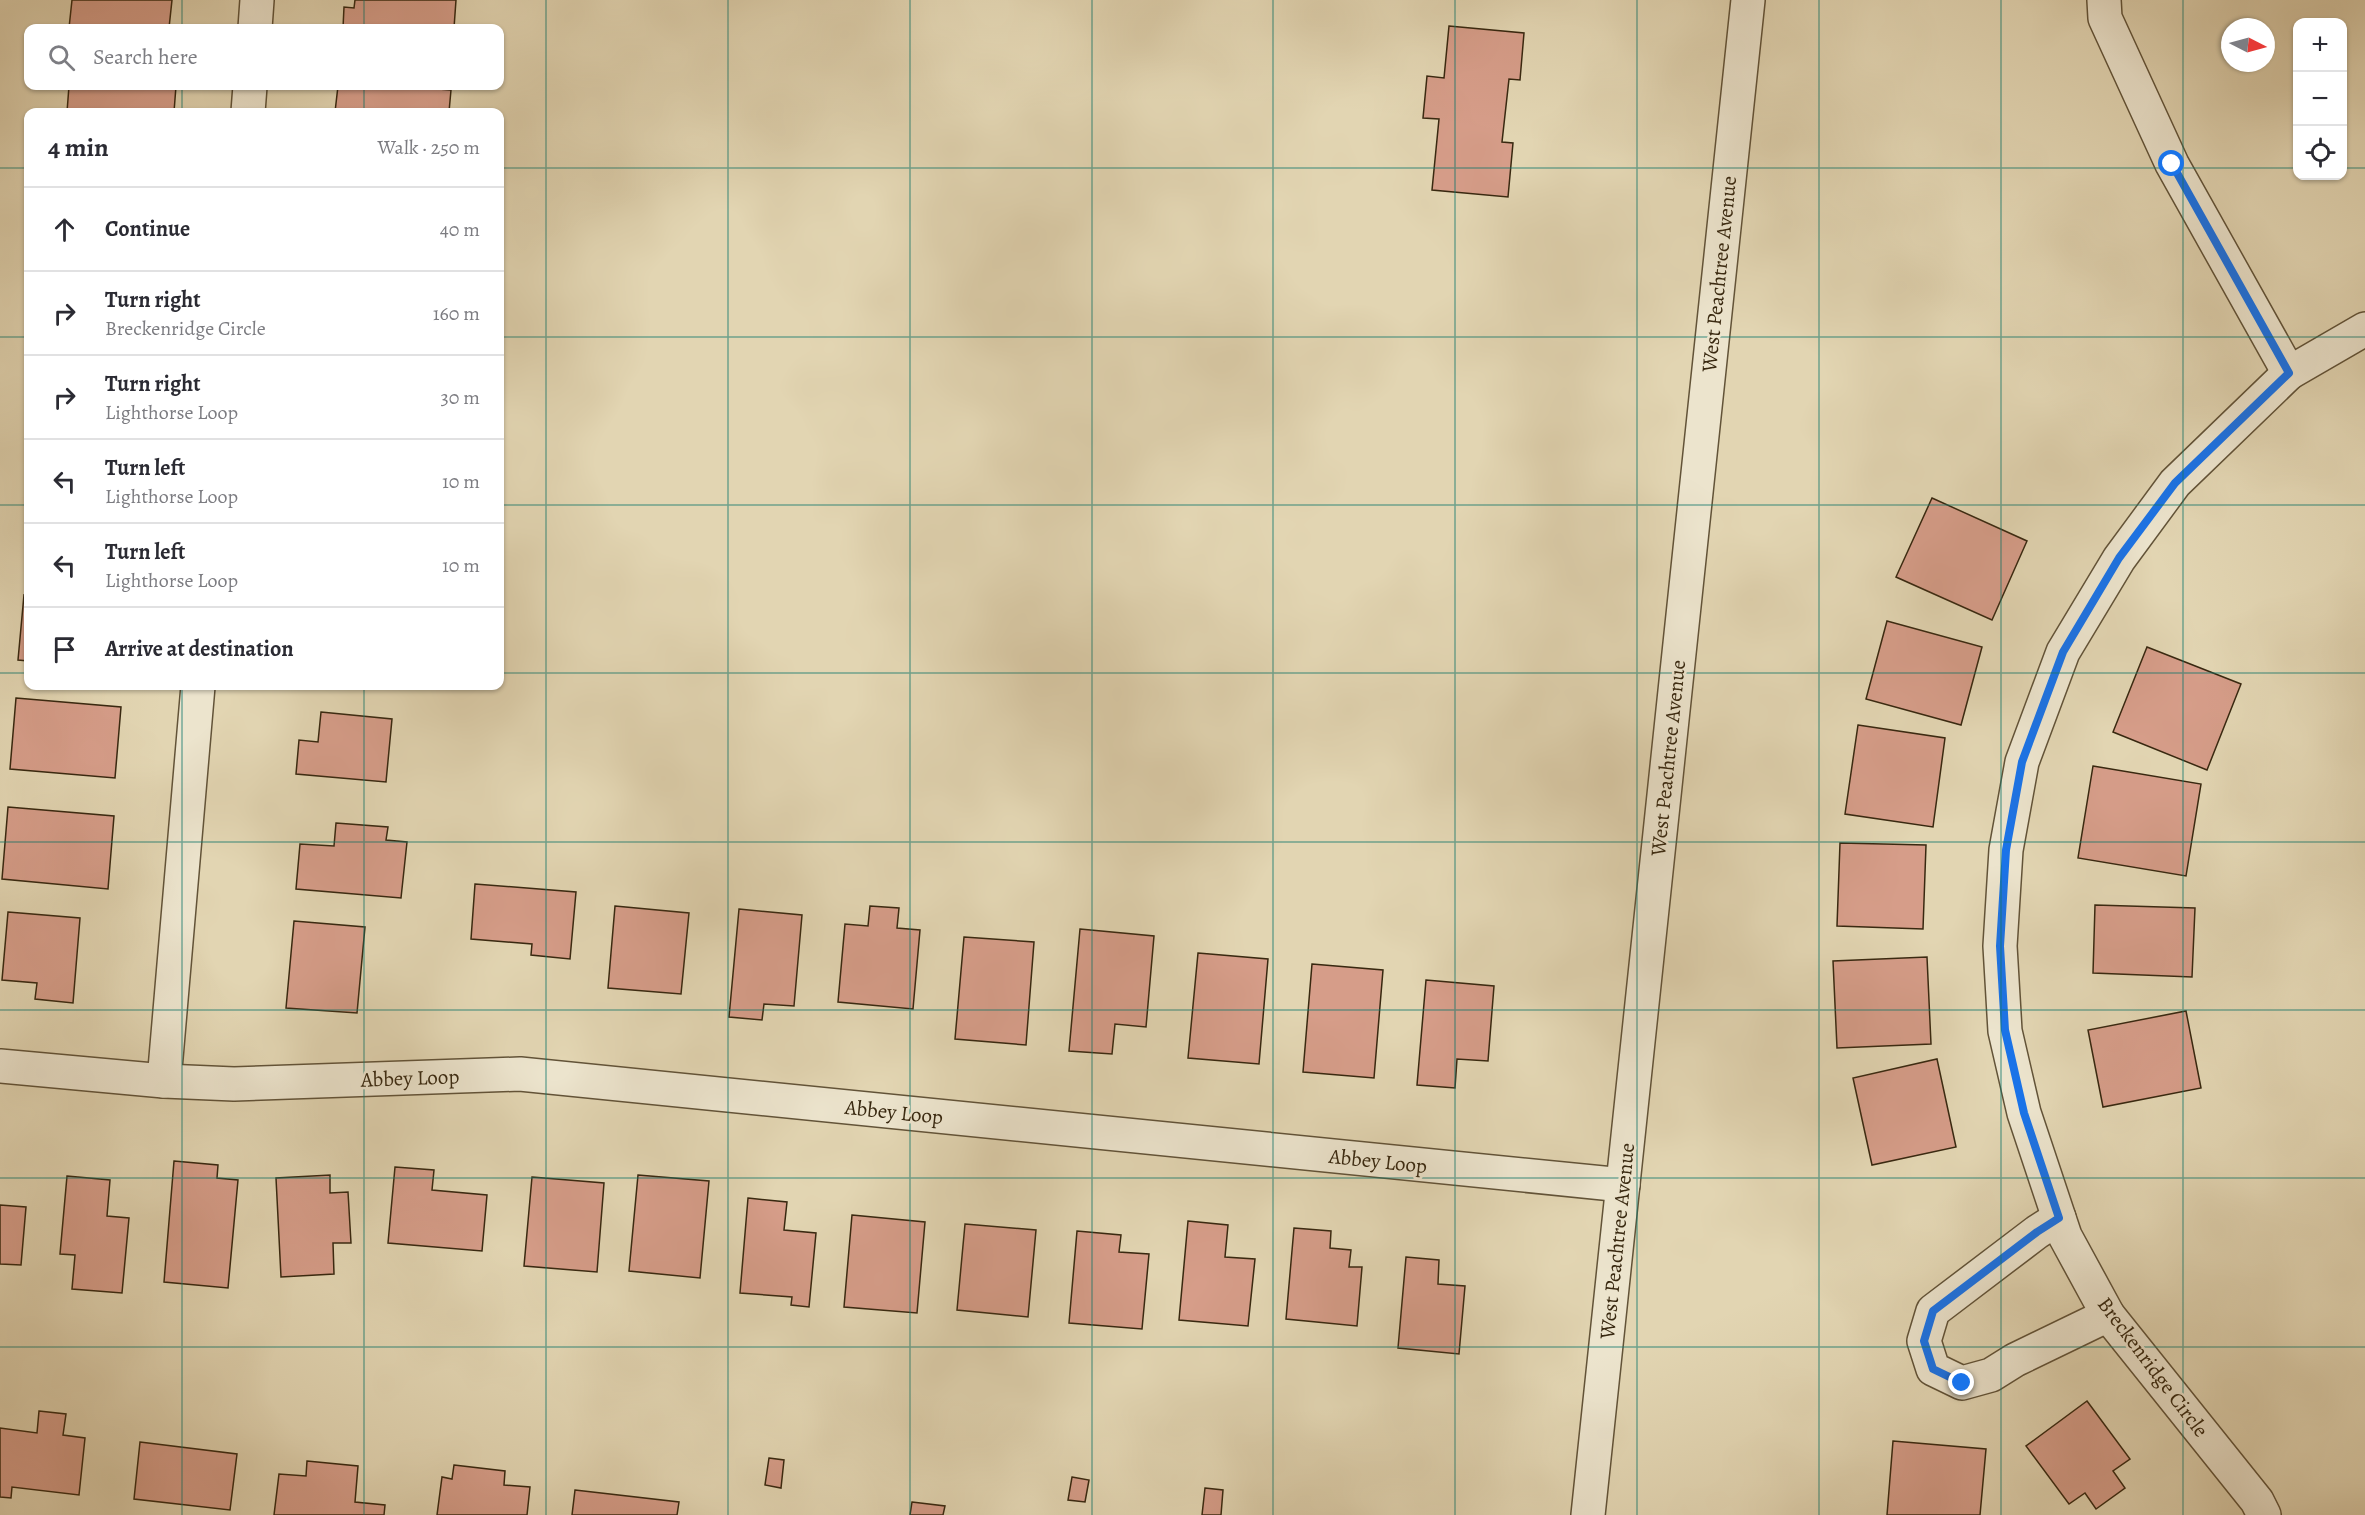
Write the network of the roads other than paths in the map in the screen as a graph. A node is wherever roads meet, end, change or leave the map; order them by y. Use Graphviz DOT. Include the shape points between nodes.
graph roads {
  1 [pos="257,0"];
  2 [pos="1748,0"];
  3 [pos="2104,0"];
  4 [pos="255,24"];
  5 [pos="250,90"];
  6 [pos="248,108"];
  7 [pos="2365,330"];
  8 [pos="2289,373"];
  9 [pos="198,690"];
  10 [pos="0,1066"];
  11 [pos="164,1081"];
  12 [pos="1623,1185"];
  13 [pos="2059,1218"];
  14 [pos="2108,1315"];
  15 [pos="1588,1515"];
  16 [pos="2264,1515"];
  1 -- 4 [label="street"];
  2 -- 12 [label="street, West Peachtree Avenue"];
  3 -- 8 [label="street" via="2105,18 2172,164"];
  5 -- 6 [label="street"];
  7 -- 8 [label="street, Breckenridge Circle"];
  8 -- 13 [label="street, Breckenridge Circle" via="2175,483 2119,558 2063,652 2022,762 2006,850 2000,946 2005,1030 2024,1113"];
  9 -- 11 [label="street"];
  10 -- 11 [label="street, Abbey Loop"];
  11 -- 12 [label="street, Abbey Loop" via="234,1083 520,1074"];
  12 -- 15 [label="street, West Peachtree Avenue"];
  13 -- 14 [label="street, Breckenridge Circle"];
  13 -- 14 [label="street" via="1933,1311 1924,1341 1933,1369 1962,1383 1992,1375"];
  14 -- 16 [label="street, Breckenridge Circle" via="2258,1501"];
}
